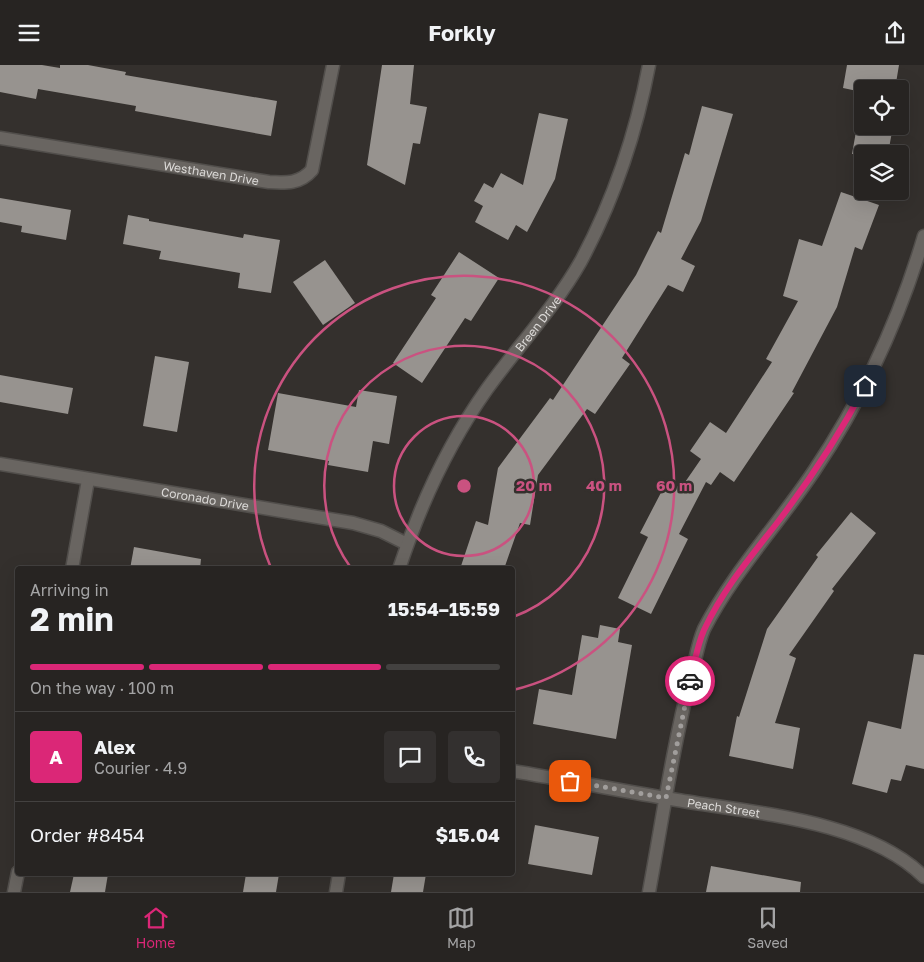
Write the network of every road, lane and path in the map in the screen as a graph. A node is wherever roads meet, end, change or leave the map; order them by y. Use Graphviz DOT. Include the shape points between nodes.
graph roads {
  1 [pos="333,65"];
  2 [pos="649,65"];
  3 [pos="0,137"];
  4 [pos="924,236"];
  5 [pos="0,464"];
  6 [pos="88,480"];
  7 [pos="407,544"];
  8 [pos="73,566"];
  9 [pos="400,566"];
  10 [pos="515,772"];
  11 [pos="666,798"];
  12 [pos="923,873"];
  13 [pos="17,876"];
  14 [pos="339,876"];
  15 [pos="14,892"];
  16 [pos="336,892"];
  17 [pos="649,892"];
  1 -- 3 [label="street, Westhaven Drive" via="312,170 306,177 291,183"];
  2 -- 7 [label="street, Breen Drive" via="631,142 603,216 580,262 548,311 487,389 455,439 426,495"];
  4 -- 11 [label="street" via="880,358 850,414 777,523 735,575 703,631 685,700"];
  5 -- 6 [label="street, Coronado Drive"];
  6 -- 7 [label="street, Coronado Drive" via="187,493 353,523 381,531"];
  6 -- 8 [label="street"];
  7 -- 9 [label="street, Breen Drive"];
  10 -- 11 [label="street, Peach Street"];
  11 -- 12 [label="street, Peach Street" via="811,822 835,829 888,852"];
  11 -- 17 [label="street"];
  13 -- 15 [label="street"];
  14 -- 16 [label="street"];
}
